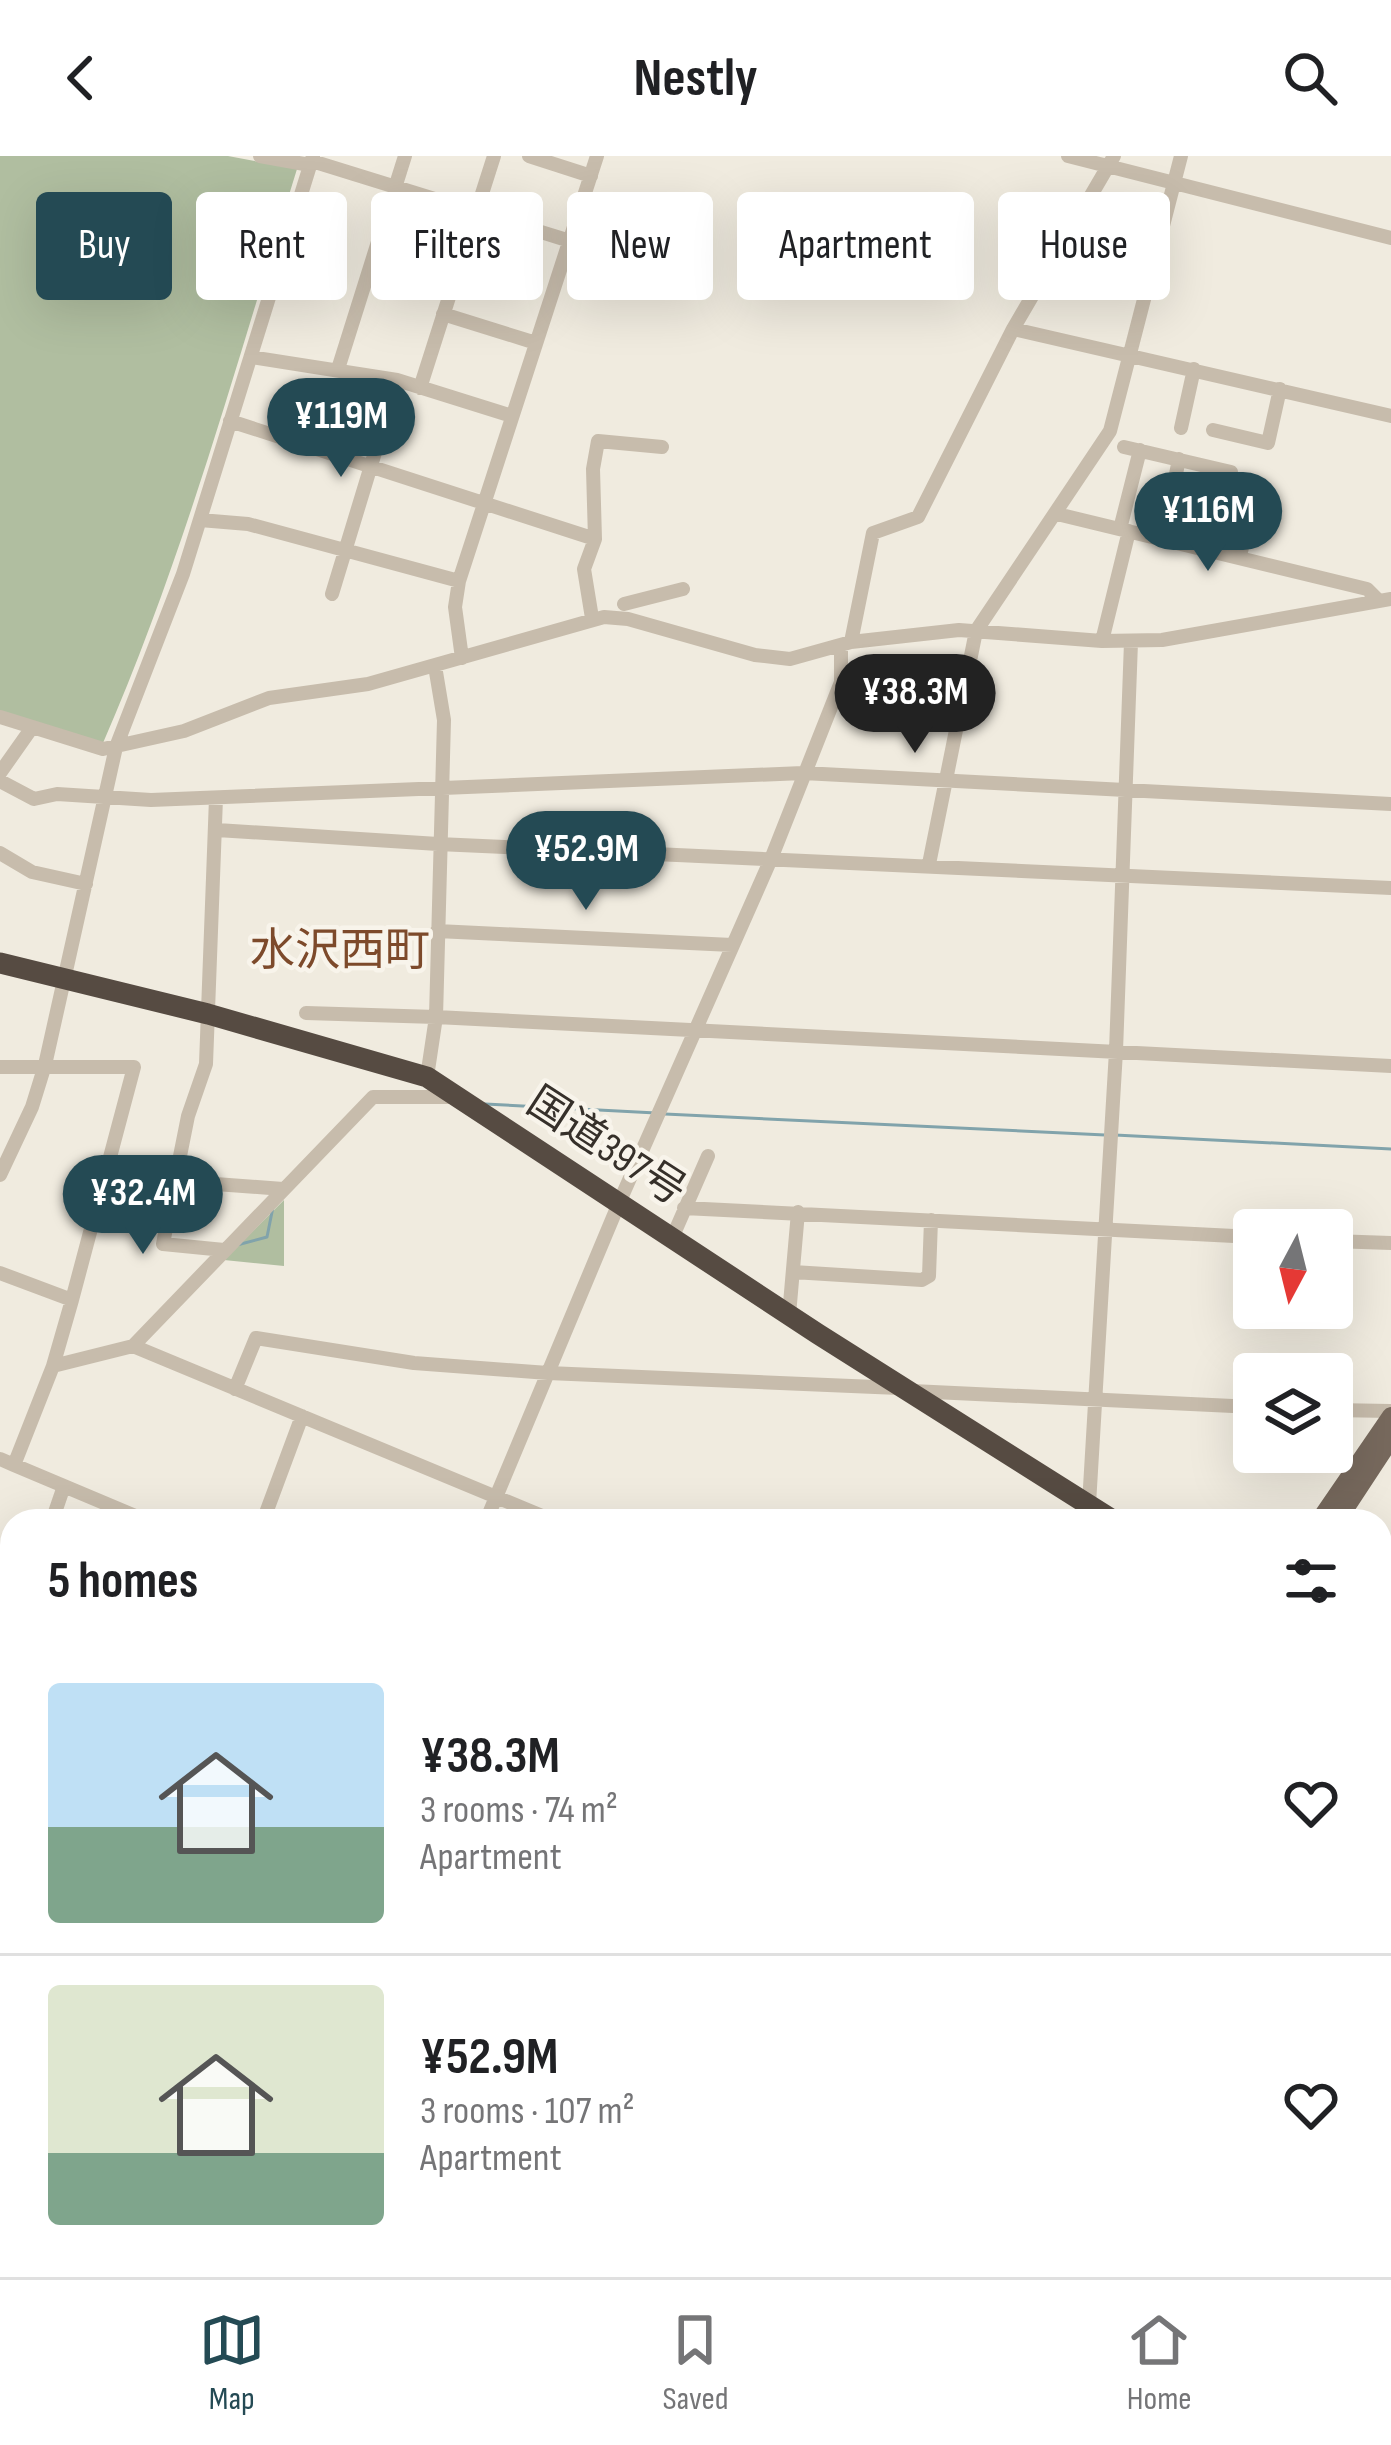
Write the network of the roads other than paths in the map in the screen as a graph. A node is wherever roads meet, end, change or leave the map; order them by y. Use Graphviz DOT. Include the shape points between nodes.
graph roads {
  1 [pos="260,156"];
  2 [pos="405,156"];
  3 [pos="494,156"];
  4 [pos="529,156"];
  5 [pos="597,156"];
  6 [pos="1067,156"];
  7 [pos="1180,156"];
  8 [pos="312,161"];
  9 [pos="1111,161"];
  10 [pos="590,176"];
  11 [pos="1174,184"];
  12 [pos="396,186"];
  13 [pos="416,192"];
  14 [pos="482,192"];
  15 [pos="585,192"];
  16 [pos="1391,238"];
  17 [pos="567,250"];
  18 [pos="447,300"];
  19 [pos="443,314"];
  20 [pos="1013,329"];
  21 [pos="536,343"];
  22 [pos="1132,355"];
  23 [pos="251,357"];
  24 [pos="338,369"];
  25 [pos="1194,369"];
  26 [pos="397,380"];
  27 [pos="420,388"];
  28 [pos="1280,389"];
  29 [pos="512,416"];
  30 [pos="1391,416"];
  31 [pos="230,421"];
  32 [pos="1180,428"];
  33 [pos="1213,430"];
  34 [pos="662,447"];
  35 [pos="1179,459"];
  36 [pos="371,466"];
  37 [pos="1255,492"];
  38 [pos="1226,496"];
  39 [pos="485,505"];
  40 [pos="1057,514"];
  41 [pos="200,520"];
  42 [pos="1125,530"];
  43 [pos="1163,538"];
  44 [pos="595,539"];
  45 [pos="346,551"];
  46 [pos="1240,556"];
  47 [pos="459,581"];
  48 [pos="683,589"];
  49 [pos="332,594"];
  50 [pos="1385,600"];
  51 [pos="624,604"];
  52 [pos="592,618"];
  53 [pos="976,632"];
  54 [pos="1102,641"];
  55 [pos="1130,642"];
  56 [pos="846,644"];
  57 [pos="462,658"];
  58 [pos="435,666"];
  59 [pos="0,717"];
  60 [pos="31,729"];
  61 [pos="116,747"];
  62 [pos="803,772"];
  63 [pos="0,777"];
  64 [pos="944,782"];
  65 [pos="441,789"];
  66 [pos="1123,789"];
  67 [pos="105,798"];
  68 [pos="216,798"];
  69 [pos="1391,804"];
  70 [pos="217,830"];
  71 [pos="438,844"];
  72 [pos="0,853"];
  73 [pos="771,859"];
  74 [pos="929,864"];
  75 [pos="1120,876"];
  76 [pos="86,884"];
  77 [pos="1391,889"];
  78 [pos="436,931"];
  79 [pos="732,945"];
  80 [pos="4,970"];
  81 [pos="64,979"];
  82 [pos="306,1013"];
  83 [pos="208,1014"];
  84 [pos="436,1017"];
  85 [pos="694,1031"];
  86 [pos="1116,1051"];
  87 [pos="45,1065"];
  88 [pos="1391,1066"];
  89 [pos="0,1067"];
  90 [pos="427,1077"];
  91 [pos="456,1097"];
  92 [pos="708,1156"];
  93 [pos="0,1175"];
  94 [pos="175,1181"];
  95 [pos="283,1189"];
  96 [pos="619,1203"];
  97 [pos="684,1208"];
  98 [pos="798,1212"];
  99 [pos="931,1220"];
  100 [pos="1106,1231"];
  101 [pos="673,1236"];
  102 [pos="1233,1236"];
  103 [pos="1353,1242"];
  104 [pos="1391,1244"];
  105 [pos="224,1250"];
  106 [pos="793,1272"];
  107 [pos="0,1273"];
  108 [pos="72,1300"];
  109 [pos="789,1315"];
  110 [pos="133,1346"];
  111 [pos="53,1366"];
  112 [pos="548,1373"];
  113 [pos="235,1389"];
  114 [pos="907,1390"];
  115 [pos="1094,1402"];
  116 [pos="1233,1406"];
  117 [pos="1353,1411"];
  118 [pos="1391,1414"];
  119 [pos="302,1415"];
  120 [pos="1391,1439"];
  121 [pos="7,1462"];
  122 [pos="64,1486"];
  123 [pos="496,1497"];
  124 [pos="56,1509"];
  125 [pos="119,1509"];
  126 [pos="267,1509"];
  127 [pos="491,1509"];
  128 [pos="525,1509"];
  129 [pos="1083,1509"];
  130 [pos="1089,1509"];
  131 [pos="1327,1509"];
  132 [pos="1345,1509"];
  1 -- 8 [label="street"];
  2 -- 12 [label="street"];
  3 -- 14 [label="street"];
  4 -- 10 [label="street"];
  5 -- 10 [label="street"];
  6 -- 9 [label="street"];
  7 -- 11 [label="street"];
  8 -- 12 [label="street"];
  8 -- 23 [label="street"];
  9 -- 11 [label="street"];
  9 -- 20 [label="street"];
  10 -- 15 [label="street"];
  11 -- 16 [label="street"];
  11 -- 22 [label="street"];
  12 -- 13 [label="street"];
  12 -- 24 [label="street"];
  17 -- 21 [label="street"];
  18 -- 19 [label="street"];
  19 -- 21 [label="street"];
  19 -- 27 [label="street"];
  20 -- 22 [label="street"];
  20 -- 56 [label="street" via="918,517 873,532"];
  21 -- 29 [label="street"];
  22 -- 25 [label="street"];
  22 -- 40 [label="street" via="1102,447"];
  23 -- 24 [label="street"];
  23 -- 31 [label="street"];
  24 -- 26 [label="street"];
  25 -- 28 [label="street"];
  25 -- 32 [label="street"];
  26 -- 27 [label="street"];
  26 -- 36 [label="street"];
  27 -- 29 [label="street"];
  28 -- 30 [label="street"];
  28 -- 33 [label="street" via="1268,443"];
  29 -- 39 [label="street"];
  31 -- 36 [label="street"];
  31 -- 41 [label="street"];
  34 -- 44 [label="street" via="598,441"];
  35 -- 38 [label="street" via="1231,472"];
  35 -- 42 [label="street" via="1132,448"];
  35 -- 43 [label="street"];
  36 -- 39 [label="street"];
  36 -- 45 [label="street"];
  37 -- 46 [label="street"];
  39 -- 44 [label="street"];
  39 -- 47 [label="street"];
  40 -- 42 [label="street"];
  40 -- 53 [label="street"];
  41 -- 45 [label="street" via="248,524"];
  41 -- 61 [label="street"];
  42 -- 43 [label="street"];
  42 -- 54 [label="street"];
  43 -- 46 [label="street"];
  44 -- 52 [label="street" via="584,569"];
  45 -- 47 [label="street"];
  45 -- 49 [label="street"];
  46 -- 50 [label="street"];
  47 -- 57 [label="street"];
  48 -- 51 [label="street"];
  50 -- 55 [label="street"];
  52 -- 56 [label="street" via="776,659"];
  52 -- 57 [label="street"];
  53 -- 54 [label="street"];
  53 -- 56 [label="street"];
  53 -- 64 [label="street"];
  54 -- 55 [label="street"];
  55 -- 66 [label="street"];
  56 -- 62 [label="street" via="841,682"];
  57 -- 58 [label="street"];
  58 -- 61 [label="street" via="268,698"];
  58 -- 65 [label="street" via="444,720"];
  59 -- 60 [label="street"];
  60 -- 61 [label="street"];
  60 -- 63 [label="street"];
  61 -- 67 [label="street"];
  62 -- 64 [label="street"];
  62 -- 65 [label="street"];
  62 -- 73 [label="street"];
  63 -- 67 [label="street" via="34,799"];
  64 -- 66 [label="street"];
  64 -- 74 [label="street"];
  65 -- 68 [label="street"];
  65 -- 71 [label="street"];
  66 -- 69 [label="street"];
  66 -- 75 [label="street"];
  67 -- 68 [label="street"];
  67 -- 76 [label="street"];
  68 -- 70 [label="street"];
  70 -- 71 [label="street"];
  70 -- 83 [label="street"];
  71 -- 73 [label="street"];
  71 -- 78 [label="street"];
  72 -- 76 [label="street" via="32,872"];
  73 -- 74 [label="street"];
  73 -- 79 [label="street"];
  74 -- 75 [label="street"];
  75 -- 77 [label="street"];
  75 -- 86 [label="street"];
  76 -- 81 [label="street"];
  78 -- 79 [label="street"];
  78 -- 84 [label="street"];
  79 -- 85 [label="street"];
  80 -- 81 [label="highway, 国道397号"];
  81 -- 83 [label="highway, 国道397号"];
  81 -- 87 [label="street"];
  82 -- 84 [label="street"];
  83 -- 90 [label="highway, 国道397号"];
  83 -- 94 [label="street" via="206,1064"];
  84 -- 85 [label="street"];
  84 -- 90 [label="street"];
  85 -- 86 [label="street"];
  85 -- 96 [label="street"];
  86 -- 88 [label="street"];
  86 -- 100 [label="street"];
  87 -- 89 [label="street"];
  87 -- 93 [label="street"];
  87 -- 108 [label="street" via="134,1067"];
  90 -- 91 [label="highway, 国道397号"];
  91 -- 95 [label="street" via="374,1097"];
  91 -- 96 [label="highway, 国道397号"];
  92 -- 97 [label="street"];
  94 -- 95 [label="street"];
  94 -- 105 [label="street" via="163,1244"];
  95 -- 105 [label="street"];
  96 -- 101 [label="highway, 国道397号"];
  96 -- 112 [label="street"];
  97 -- 98 [label="street"];
  97 -- 101 [label="street"];
  98 -- 99 [label="street"];
  98 -- 106 [label="street"];
  99 -- 100 [label="street"];
  99 -- 106 [label="street" via="929,1276 922,1280"];
  100 -- 102 [label="street"];
  100 -- 115 [label="street"];
  101 -- 109 [label="highway, 国道397号"];
  103 -- 104 [label="street"];
  105 -- 110 [label="street"];
  106 -- 109 [label="street"];
  107 -- 108 [label="street"];
  108 -- 111 [label="street"];
  109 -- 114 [label="highway, 国道397号"];
  110 -- 111 [label="street"];
  110 -- 113 [label="street"];
  111 -- 121 [label="street"];
  112 -- 113 [label="street" via="413,1363 256,1338"];
  112 -- 114 [label="street"];
  112 -- 123 [label="street"];
  113 -- 119 [label="street"];
  114 -- 115 [label="street"];
  114 -- 129 [label="highway, 国道397号"];
  115 -- 116 [label="street"];
  115 -- 130 [label="street"];
  117 -- 118 [label="street"];
  118 -- 131 [label="main road"];
  119 -- 123 [label="street"];
  119 -- 126 [label="street"];
  120 -- 132 [label="main road"];
  121 -- 122 [label="street"];
  122 -- 124 [label="street"];
  122 -- 125 [label="street"];
  123 -- 127 [label="street"];
  123 -- 128 [label="street"];
}
